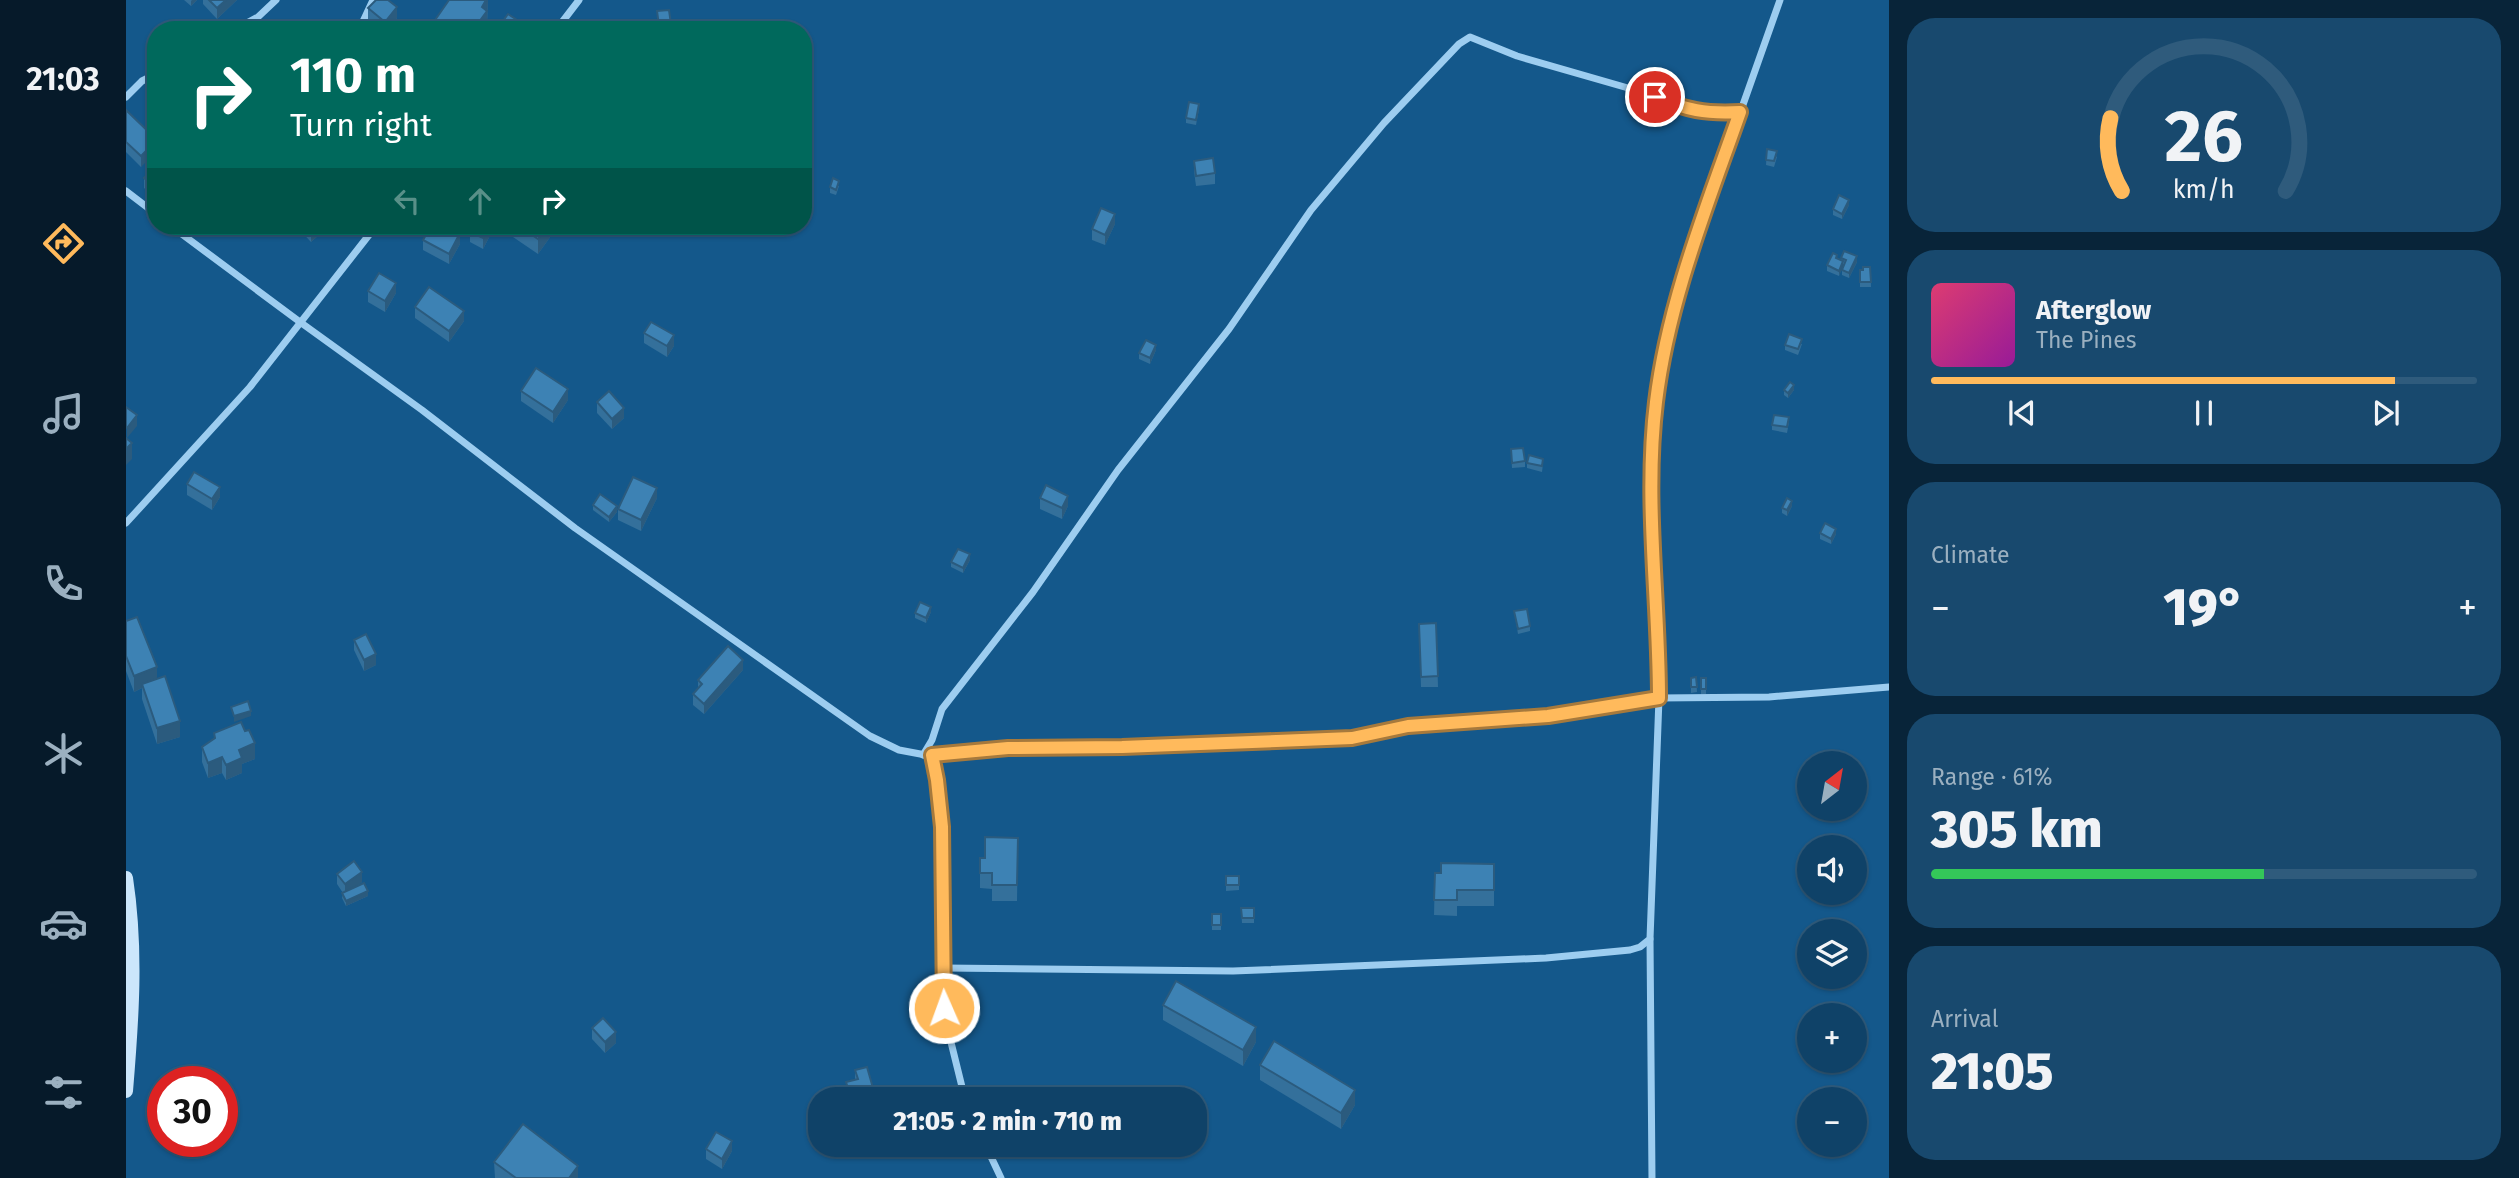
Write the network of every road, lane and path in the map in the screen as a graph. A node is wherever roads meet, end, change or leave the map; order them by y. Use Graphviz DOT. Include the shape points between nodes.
graph roads {
  1 [pos="276,0"];
  2 [pos="373,0"];
  3 [pos="579,0"];
  4 [pos="1780,0"];
  5 [pos="251,21"];
  6 [pos="363,21"];
  7 [pos="563,21"];
  8 [pos="147,78"];
  9 [pos="126,97"];
  10 [pos="1740,112"];
  11 [pos="126,191"];
  12 [pos="147,207"];
  13 [pos="183,235"];
  14 [pos="369,235"];
  15 [pos="300,323"];
  16 [pos="126,523"];
  17 [pos="1889,687"];
  18 [pos="1659,698"];
  19 [pos="927,755"];
  20 [pos="126,878"];
  21 [pos="1650,939"];
  22 [pos="943,968"];
  23 [pos="962,1087"];
  24 [pos="126,1091"];
  25 [pos="991,1157"];
  26 [pos="1001,1178"];
  27 [pos="1652,1178"];
  1 -- 5 [label="street"];
  2 -- 6 [label="street"];
  3 -- 7 [label="street"];
  4 -- 10 [label="street"];
  8 -- 9 [label="street"];
  10 -- 18 [label="street" via="1670,325 1656,401 1650,469"];
  10 -- 19 [label="street" via="1711,114 1682,108 1470,37 1459,44 1311,210 1229,329 1118,470 942,709"];
  11 -- 12 [label="street"];
  13 -- 15 [label="street"];
  14 -- 15 [label="street"];
  15 -- 16 [label="street" via="250,387"];
  15 -- 19 [label="street" via="575,528 870,736 900,750"];
  17 -- 18 [label="street"];
  18 -- 19 [label="street" via="1548,716 1408,726 1352,738 1008,748"];
  18 -- 21 [label="street"];
  19 -- 22 [label="street" via="937,780 942,827"];
  20 -- 24 [label="main road" via="133,928 134,1006"];
  21 -- 22 [label="street" via="1630,950 1407,965 1233,971"];
  21 -- 27 [label="street"];
  22 -- 23 [label="street" via="946,1022"];
  25 -- 26 [label="street"];
}
